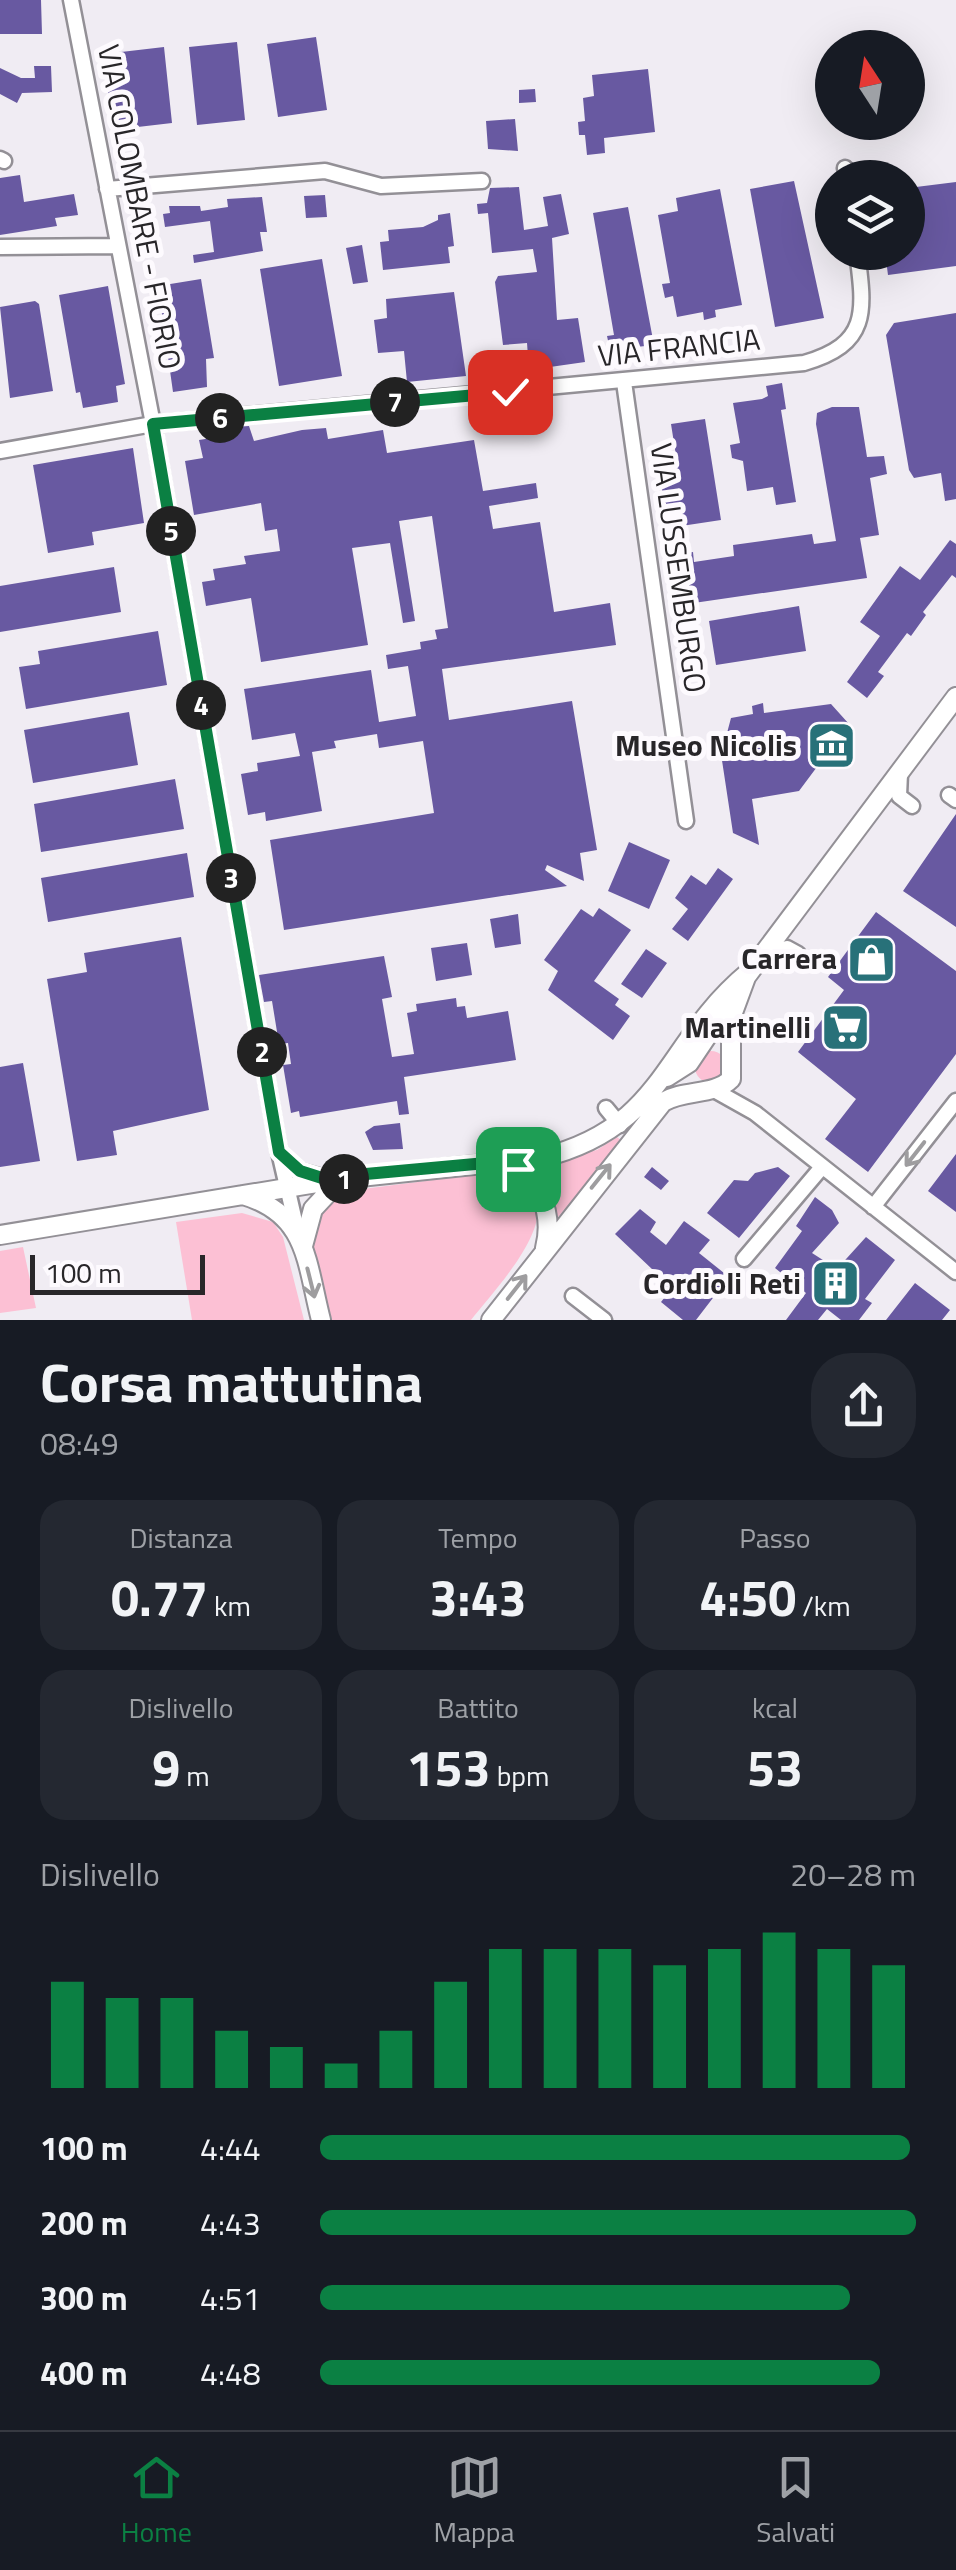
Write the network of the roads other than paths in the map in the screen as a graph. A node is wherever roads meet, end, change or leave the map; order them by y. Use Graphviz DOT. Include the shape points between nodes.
graph roads {
  1 [pos="70,0"];
  2 [pos="482,181"];
  3 [pos="107,189"];
  4 [pos="118,246"];
  5 [pos="0,247"];
  6 [pos="860,270"];
  7 [pos="624,382"];
  8 [pos="153,424"];
  9 [pos="0,451"];
  10 [pos="956,696"];
  11 [pos="901,770"];
  12 [pos="912,806"];
  13 [pos="686,821"];
  14 [pos="789,918"];
  15 [pos="763,953"];
  16 [pos="748,972"];
  17 [pos="702,1047"];
  18 [pos="689,1063"];
  19 [pos="732,1065"];
  20 [pos="659,1084"];
  21 [pos="708,1090"];
  22 [pos="956,1101"];
  23 [pos="606,1108"];
  24 [pos="755,1113"];
  25 [pos="620,1125"];
  26 [pos="279,1152"];
  27 [pos="497,1162"];
  28 [pos="822,1168"];
  29 [pos="341,1179"];
  30 [pos="286,1188"];
  31 [pos="242,1195"];
  32 [pos="874,1207"];
  33 [pos="0,1235"];
  34 [pos="300,1239"];
  35 [pos="543,1254"];
  36 [pos="744,1259"];
  37 [pos="956,1272"];
  38 [pos="572,1296"];
  39 [pos="320,1320"];
  40 [pos="491,1320"];
  41 [pos="604,1320"];
  1 -- 3 [label="street, VIA COLOMBARE - FIORIO"];
  2 -- 3 [label="street" via="381,186 325,172"];
  3 -- 4 [label="street, VIA COLOMBARE - FIORIO"];
  4 -- 5 [label="street"];
  4 -- 8 [label="street, VIA COLOMBARE - FIORIO"];
  6 -- 7 [label="street, VIA FRANCIA" via="859,330 836,354"];
  7 -- 8 [label="street, VIA FRANCIA"];
  7 -- 13 [label="street, VIA LUSSEMBURGO"];
  8 -- 9 [label="street, VIA FRANCIA"];
  8 -- 26 [label="street, VIA COLOMBARE - FIORIO"];
  10 -- 11 [label="main road"];
  11 -- 12 [label="street" via="897,790"];
  11 -- 14 [label="main road"];
  14 -- 15 [label="main road"];
  14 -- 15 [label="street" via="800,950"];
  15 -- 16 [label="main road"];
  16 -- 17 [label="main road"];
  16 -- 19 [label="main road" via="732,1018"];
  16 -- 20 [label="main road" via="728,989"];
  17 -- 18 [label="main road"];
  17 -- 19 [label="main road" via="715,1046"];
  18 -- 20 [label="main road"];
  18 -- 21 [label="main road" via="690,1075"];
  19 -- 21 [label="main road" via="726,1085"];
  19 -- 24 [label="street"];
  20 -- 25 [label="main road"];
  21 -- 24 [label="street"];
  35 -- 21 [label="main road, one-way" via="650,1115 674,1096"];
  22 -- 32 [label="street, one-way"];
  23 -- 25 [label="street"];
  24 -- 28 [label="street"];
  25 -- 27 [label="main road" via="572,1150"];
  26 -- 29 [label="street" via="309,1176"];
  26 -- 30 [label="street, VIA COLOMBARE - FIORIO"];
  26 -- 31 [label="street" via="266,1182"];
  27 -- 29 [label="main road"];
  27 -- 35 [label="main road" via="525,1174 541,1195 548,1220"];
  28 -- 32 [label="street"];
  28 -- 36 [label="street"];
  29 -- 30 [label="main road"];
  29 -- 34 [label="main road" via="313,1210"];
  30 -- 31 [label="main road"];
  30 -- 34 [label="street, VIA COLOMBARE - FIORIO"];
  31 -- 33 [label="main road"];
  31 -- 34 [label="main road" via="281,1213"];
  32 -- 37 [label="street"];
  34 -- 39 [label="main road, one-way"];
  40 -- 35 [label="main road, one-way"];
  38 -- 41 [label="street"];
}
